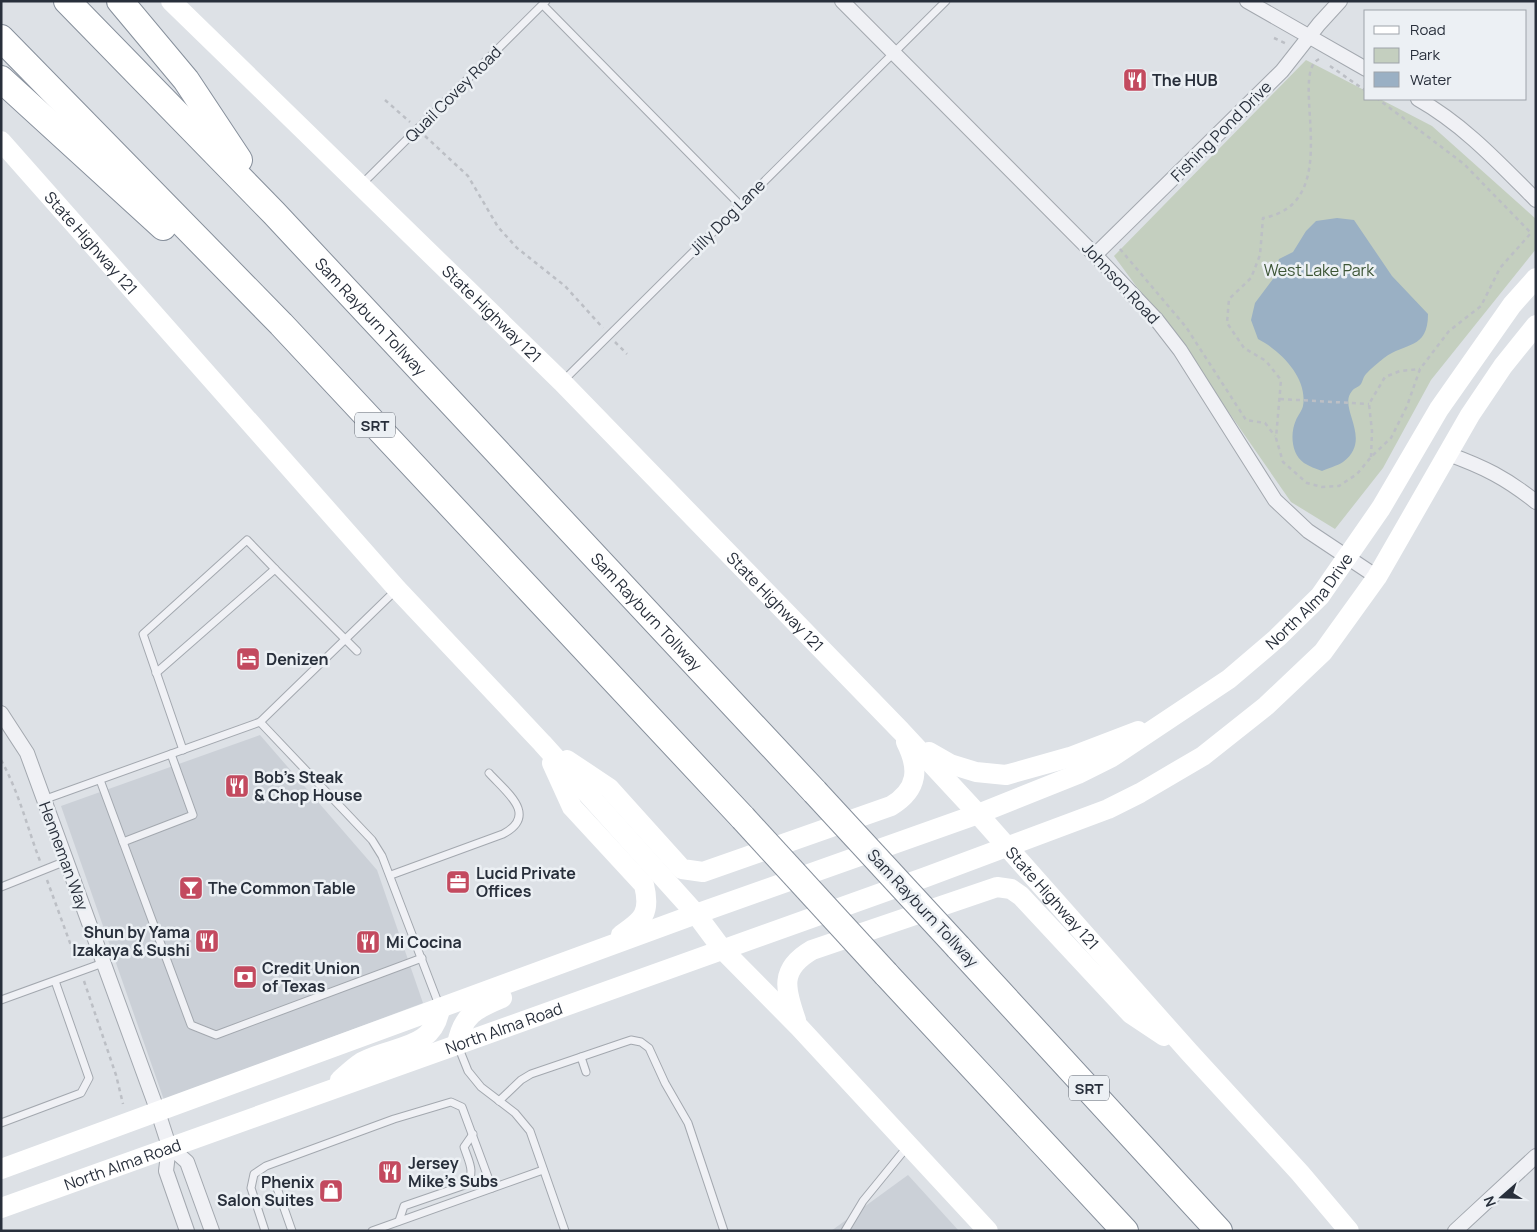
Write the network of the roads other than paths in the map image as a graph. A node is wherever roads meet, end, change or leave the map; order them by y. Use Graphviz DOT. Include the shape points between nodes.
graph roads {
  1 [pos="67,1"];
  2 [pos="120,1"];
  3 [pos="171,1"];
  4 [pos="842,1"];
  5 [pos="946,1"];
  6 [pos="1247,1"];
  7 [pos="1340,1"];
  8 [pos="544,3"];
  9 [pos="1309,36"];
  10 [pos="1,38"];
  11 [pos="893,52"];
  12 [pos="1364,67"];
  13 [pos="1,79"];
  14 [pos="1420,100"];
  15 [pos="1,141"];
  16 [pos="360,186"];
  17 [pos="1536,200"];
  18 [pos="740,205"];
  19 [pos="274,213"];
  20 [pos="1095,255"];
  21 [pos="1536,278"];
  22 [pos="281,324"];
  23 [pos="1536,326"];
  24 [pos="562,382"];
  25 [pos="1448,454"];
  26 [pos="1536,502"];
  27 [pos="1348,559"];
  28 [pos="275,570"];
  29 [pos="1378,577"];
  30 [pos="397,589"];
  31 [pos="346,639"];
  32 [pos="357,651"];
  33 [pos="156,673"];
  34 [pos="1,713"];
  35 [pos="1171,719"];
  36 [pos="260,722"];
  37 [pos="901,731"];
  38 [pos="542,744"];
  39 [pos="183,750"];
  40 [pos="171,754"];
  41 [pos="489,773"];
  42 [pos="100,780"];
  43 [pos="44,800"];
  44 [pos="978,814"];
  45 [pos="123,842"];
  46 [pos="1006,846"];
  47 [pos="66,862"];
  48 [pos="391,875"];
  49 [pos="1,886"];
  50 [pos="696,914"];
  51 [pos="722,949"];
  52 [pos="598,950"];
  53 [pos="422,958"];
  54 [pos="103,963"];
  55 [pos="526,976"];
  56 [pos="54,981"];
  57 [pos="1,1000"];
  58 [pos="440,1008"];
  59 [pos="799,1027"];
  60 [pos="458,1044"];
  61 [pos="1189,1052"];
  62 [pos="581,1057"];
  63 [pos="586,1072"];
  64 [pos="327,1090"];
  65 [pos="500,1101"];
  66 [pos="158,1112"];
  67 [pos="1,1123"];
  68 [pos="473,1134"];
  69 [pos="170,1146"];
  70 [pos="908,1146"];
  71 [pos="1535,1158"];
  72 [pos="1,1169"];
  73 [pos="543,1170"];
  74 [pos="277,1188"];
  75 [pos="492,1188"];
  76 [pos="1,1208"];
  77 [pos="399,1221"];
  78 [pos="188,1231"];
  79 [pos="212,1231"];
  80 [pos="265,1231"];
  81 [pos="292,1231"];
  82 [pos="372,1231"];
  83 [pos="566,1231"];
  84 [pos="724,1231"];
  85 [pos="846,1231"];
  86 [pos="988,1231"];
  87 [pos="1125,1231"];
  88 [pos="1219,1231"];
  89 [pos="1349,1231"];
  90 [pos="1456,1231"];
  1 -- 19 [label="highway, Sam Rayburn Tollway / SRT"];
  2 -- 19 [label="highway" via="186,80"];
  3 -- 16 [label="main road, State Highway 121"];
  4 -- 11 [label="street, Johnson Road"];
  5 -- 11 [label="lane, Jilly Dog Lane"];
  6 -- 9 [label="street"];
  7 -- 9 [label="street, Fishing Pond Drive"];
  8 -- 16 [label="lane, Quail Covey Road"];
  8 -- 18 [label="lane"];
  9 -- 12 [label="street"];
  9 -- 20 [label="street, Fishing Pond Drive" via="1282,71"];
  10 -- 22 [label="highway, SRT"];
  11 -- 18 [label="lane, Jilly Dog Lane"];
  11 -- 20 [label="street, Johnson Road"];
  13 -- 22 [label="highway" via="167,231"];
  14 -- 17 [label="street" via="1440,111 1472,137"];
  15 -- 30 [label="main road, State Highway 121"];
  16 -- 24 [label="main road, State Highway 121"];
  18 -- 24 [label="lane, Jilly Dog Lane"];
  19 -- 88 [label="highway, Sam Rayburn Tollway / SRT, bridge" via="958,946"];
  20 -- 27 [label="street, Johnson Road" via="1138,299 1180,350 1276,500 1308,531"];
  21 -- 27 [label="main road, North Alma Drive" via="1512,305 1439,409 1382,508"];
  22 -- 87 [label="highway, SRT, bridge"];
  23 -- 25 [label="main road" via="1503,366"];
  24 -- 37 [label="main road, State Highway 121"];
  25 -- 26 [label="street" via="1509,480"];
  25 -- 29 [label="main road"];
  27 -- 29 [label="street, Johnson Road"];
  27 -- 35 [label="main road, North Alma Drive" via="1320,596 1277,638 1229,679"];
  28 -- 31 [label="lane"];
  28 -- 33 [label="lane"];
  28 -- 33 [label="lane" via="247,540 142,634"];
  29 -- 46 [label="main road" via="1323,652 1266,706 1202,756 1108,808"];
  30 -- 31 [label="lane"];
  30 -- 38 [label="main road, State Highway 121"];
  31 -- 32 [label="lane"];
  31 -- 36 [label="lane"];
  33 -- 39 [label="lane"];
  34 -- 43 [label="street, Henneman Way" via="27,753"];
  35 -- 37 [label="main road" via="1070,757 1006,775 976,772 950,764"];
  35 -- 44 [label="main road, North Alma Drive" via="1078,774"];
  36 -- 39 [label="lane"];
  36 -- 48 [label="lane" via="372,840"];
  37 -- 38 [label="main road" via="914,758 915,770 911,788 899,801 703,872 682,869 609,788"];
  37 -- 44 [label="main road, State Highway 121"];
  38 -- 50 [label="main road, State Highway 121"];
  38 -- 52 [label="main road" via="572,807 644,885 648,900 646,912 639,923"];
  39 -- 40 [label="lane"];
  40 -- 42 [label="lane"];
  40 -- 45 [label="lane" via="193,815"];
  41 -- 48 [label="lane" via="518,806 520,818 517,824 502,834"];
  42 -- 43 [label="lane"];
  42 -- 45 [label="lane"];
  43 -- 47 [label="street, Henneman Way"];
  44 -- 46 [label="main road, State Highway 121"];
  44 -- 50 [label="main road"];
  45 -- 53 [label="lane" via="191,1025 216,1035"];
  46 -- 51 [label="main road, North Alma Road"];
  46 -- 61 [label="main road, State Highway 121"];
  47 -- 49 [label="lane"];
  47 -- 54 [label="street, Henneman Way"];
  48 -- 53 [label="lane"];
  50 -- 51 [label="main road, State Highway 121"];
  50 -- 52 [label="main road"];
  51 -- 59 [label="main road, State Highway 121"];
  51 -- 60 [label="main road, North Alma Road"];
  52 -- 55 [label="main road"];
  53 -- 58 [label="lane"];
  54 -- 56 [label="lane"];
  54 -- 66 [label="street, Henneman Way"];
  55 -- 58 [label="main road"];
  55 -- 60 [label="main road" via="523,986 514,993 470,1014 460,1032"];
  56 -- 57 [label="lane"];
  56 -- 67 [label="lane" via="89,1078 81,1093"];
  58 -- 64 [label="main road" via="435,1029 420,1041 362,1062"];
  58 -- 66 [label="main road"];
  59 -- 61 [label="main road" via="787,996 787,976 798,958 812,950 997,887 1010,889 1021,896 1132,1014"];
  59 -- 70 [label="main road, State Highway 121"];
  60 -- 64 [label="main road, North Alma Road"];
  60 -- 65 [label="lane" via="468,1071 481,1087"];
  61 -- 89 [label="main road, State Highway 121"];
  62 -- 63 [label="lane"];
  62 -- 65 [label="lane" via="531,1074"];
  62 -- 84 [label="lane" via="631,1040 649,1048 688,1123"];
  64 -- 69 [label="main road, North Alma Road"];
  65 -- 73 [label="lane" via="530,1131"];
  66 -- 69 [label="street, Henneman Way"];
  66 -- 72 [label="main road"];
  68 -- 75 [label="lane"];
  68 -- 77 [label="lane" via="464,1147 472,1173 470,1180 465,1185 404,1206"];
  68 -- 80 [label="lane" via="462,1107 451,1102 266,1166 254,1174 252,1188"];
  69 -- 76 [label="main road, North Alma Road"];
  69 -- 78 [label="street, Henneman Way" via="166,1171"];
  69 -- 79 [label="street, Henneman Way" via="187,1162"];
  70 -- 85 [label="lane" via="876,1182"];
  70 -- 86 [label="main road, State Highway 121"];
  71 -- 90 [label="street"];
  73 -- 75 [label="lane"];
  73 -- 83 [label="lane"];
  74 -- 81 [label="lane"];
  75 -- 77 [label="lane"];
  77 -- 82 [label="lane"];
}
